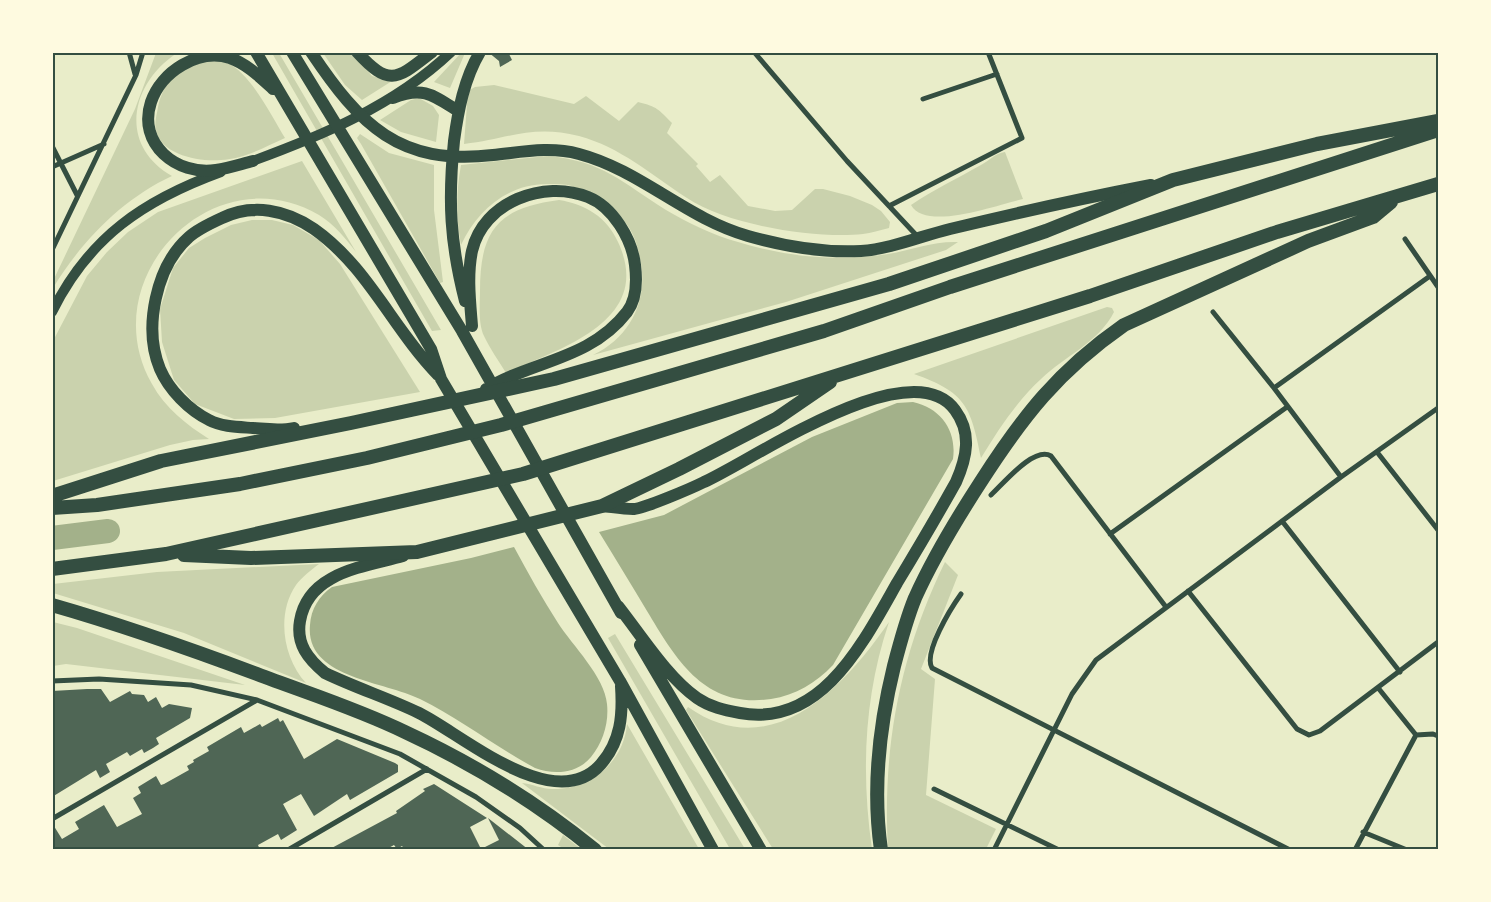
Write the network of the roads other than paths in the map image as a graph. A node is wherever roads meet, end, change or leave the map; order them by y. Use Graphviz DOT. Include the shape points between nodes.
graph roads {
  1 [pos="129,52"];
  2 [pos="143,52"];
  3 [pos="256,52"];
  4 [pos="292,52"];
  5 [pos="311,52"];
  6 [pos="357,52"];
  7 [pos="432,52"];
  8 [pos="451,52"];
  9 [pos="480,52"];
  10 [pos="754,52"];
  11 [pos="988,52"];
  12 [pos="997,74"];
  13 [pos="136,75"];
  14 [pos="923,99"];
  15 [pos="284,100"];
  16 [pos="388,100"];
  17 [pos="458,115"];
  18 [pos="1438,121"];
  19 [pos="1438,130"];
  20 [pos="104,144"];
  21 [pos="52,146"];
  22 [pos="259,158"];
  23 [pos="61,163"];
  24 [pos="52,167"];
  25 [pos="1173,180"];
  26 [pos="1438,184"];
  27 [pos="77,195"];
  28 [pos="1396,198"];
  29 [pos="889,206"];
  30 [pos="918,237"];
  31 [pos="1405,240"];
  32 [pos="52,250"];
  33 [pos="1430,276"];
  34 [pos="1438,287"];
  35 [pos="52,312"];
  36 [pos="1213,312"];
  37 [pos="469,331"];
  38 [pos="838,375"];
  39 [pos="441,379"];
  40 [pos="1274,388"];
  41 [pos="476,396"];
  42 [pos="1287,407"];
  43 [pos="1438,408"];
  44 [pos="351,423"];
  45 [pos="1377,452"];
  46 [pos="1341,477"];
  47 [pos="992,495"];
  48 [pos="52,496"];
  49 [pos="602,506"];
  50 [pos="52,508"];
  51 [pos="1282,521"];
  52 [pos="1438,530"];
  53 [pos="1110,534"];
  54 [pos="417,552"];
  55 [pos="166,554"];
  56 [pos="52,569"];
  57 [pos="1188,590"];
  58 [pos="961,594"];
  59 [pos="52,605"];
  60 [pos="618,606"];
  61 [pos="1166,607"];
  62 [pos="1438,642"];
  63 [pos="1400,672"];
  64 [pos="52,681"];
  65 [pos="620,681"];
  66 [pos="1379,689"];
  67 [pos="257,700"];
  68 [pos="1053,729"];
  69 [pos="1416,735"];
  70 [pos="1438,736"];
  71 [pos="427,769"];
  72 [pos="934,789"];
  73 [pos="52,819"];
  74 [pos="1007,823"];
  75 [pos="1363,832"];
  76 [pos="288,850"];
  77 [pos="544,850"];
  78 [pos="595,850"];
  79 [pos="713,850"];
  80 [pos="760,850"];
  81 [pos="881,850"];
  82 [pos="994,850"];
  83 [pos="1059,850"];
  84 [pos="1290,850"];
  85 [pos="1355,850"];
  86 [pos="1407,850"];
  1 -- 13 [label="street"];
  2 -- 13 [label="street"];
  3 -- 15 [label="highway"];
  4 -- 37 [label="highway"];
  5 -- 30 [label="highway" via="340,93 374,129 392,142 411,149 459,157 538,150 578,154 644,183 714,224 748,236 816,249 862,251"];
  6 -- 7 [label="highway" via="374,71 395,75 407,71"];
  8 -- 16 [label="main road"];
  9 -- 17 [label="highway"];
  10 -- 29 [label="street"];
  11 -- 12 [label="street"];
  12 -- 14 [label="street"];
  12 -- 29 [label="street" via="1022,138"];
  13 -- 20 [label="street"];
  15 -- 22 [label="highway" via="255,72 230,58 205,56 172,72 151,102 148,126 156,146 169,160 191,169 210,170"];
  15 -- 39 [label="highway" via="431,349"];
  16 -- 17 [label="highway" via="407,92 420,91 437,98"];
  16 -- 22 [label="main road" via="312,138"];
  17 -- 37 [label="highway" via="450,185 452,244"];
  18 -- 25 [label="highway" via="1317,144"];
  19 -- 50 [label="highway" via="824,331 501,425 367,458 240,484"];
  20 -- 23 [label="street"];
  20 -- 27 [label="street"];
  21 -- 23 [label="street"];
  22 -- 35 [label="main road" via="191,183 140,210 108,236 77,270"];
  23 -- 24 [label="street"];
  23 -- 27 [label="street"];
  25 -- 30 [label="highway"];
  25 -- 41 [label="highway" via="1046,231 888,284 554,379"];
  26 -- 28 [label="highway"];
  27 -- 32 [label="street"];
  28 -- 38 [label="highway" via="1277,232 1090,296"];
  28 -- 81 [label="highway" via="1373,217 1308,241 1124,325 1098,343 1037,401 1004,445 937,554 904,630 884,709 878,758 876,787"];
  29 -- 30 [label="street"];
  31 -- 33 [label="street"];
  33 -- 34 [label="street"];
  33 -- 40 [label="street"];
  36 -- 40 [label="street"];
  37 -- 41 [label="highway" via="473,249 488,220 511,202 526,195 559,190 589,197 606,210 627,236 637,277 628,311 610,330 587,346 499,381"];
  37 -- 60 [label="highway" via="483,368"];
  38 -- 49 [label="highway" via="776,419"];
  38 -- 55 [label="highway" via="523,474"];
  39 -- 44 [label="highway" via="418,355 365,278 342,252 314,229 272,210 253,209 233,213 189,237 158,282 152,328 160,369 175,392 194,411 226,426 282,430 334,420"];
  39 -- 65 [label="highway"];
  40 -- 42 [label="street"];
  41 -- 44 [label="highway"];
  42 -- 46 [label="street"];
  42 -- 53 [label="street"];
  43 -- 45 [label="street"];
  44 -- 48 [label="highway" via="161,461"];
  45 -- 46 [label="street"];
  45 -- 52 [label="street"];
  46 -- 51 [label="street"];
  47 -- 53 [label="street" via="1026,461 1048,454"];
  49 -- 54 [label="highway"];
  49 -- 60 [label="highway" via="634,509 704,482 835,412 899,392 938,396 951,404 961,418 966,438 965,460 956,482 870,628 836,678 804,704 784,713 748,715 725,711 696,697 680,683"];
  51 -- 57 [label="street"];
  51 -- 63 [label="street"];
  53 -- 61 [label="street"];
  54 -- 55 [label="highway" via="251,558"];
  54 -- 65 [label="highway" via="336,575 318,586 309,597 299,626 302,647 314,664 325,673 420,714 515,769 532,777 553,781 582,776 596,770 606,759 622,720"];
  55 -- 56 [label="highway"];
  57 -- 61 [label="street"];
  57 -- 66 [label="street" via="1303,733 1309,735 1320,731"];
  58 -- 68 [label="street" via="943,624 931,652 930,665"];
  59 -- 78 [label="highway" via="206,655 405,731 525,799"];
  60 -- 80 [label="highway"];
  61 -- 68 [label="street" via="1096,660 1079,681"];
  62 -- 63 [label="street"];
  63 -- 66 [label="street"];
  64 -- 67 [label="street" via="99,679 192,685"];
  65 -- 79 [label="highway"];
  66 -- 69 [label="street"];
  67 -- 71 [label="street" via="372,742"];
  67 -- 73 [label="street"];
  68 -- 74 [label="street"];
  68 -- 84 [label="street"];
  69 -- 70 [label="street"];
  69 -- 75 [label="street"];
  71 -- 76 [label="street"];
  71 -- 77 [label="street" via="476,797 520,828"];
  72 -- 74 [label="street"];
  74 -- 82 [label="street"];
  74 -- 83 [label="street"];
  75 -- 85 [label="street"];
  75 -- 86 [label="street"];
}
